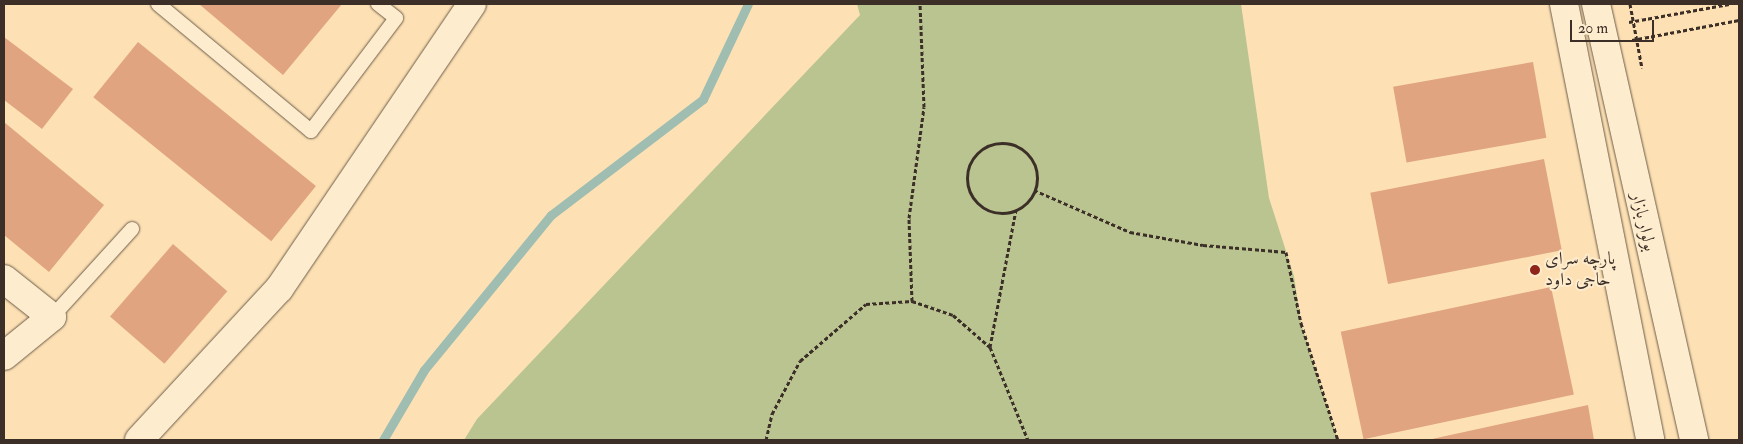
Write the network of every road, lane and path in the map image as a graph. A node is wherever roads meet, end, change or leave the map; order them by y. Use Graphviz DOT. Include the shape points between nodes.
graph roads {
  1 [pos="158,4"];
  2 [pos="378,4"];
  3 [pos="472,4"];
  4 [pos="920,4"];
  5 [pos="1564,4"];
  6 [pos="1596,4"];
  7 [pos="1630,4"];
  8 [pos="1729,4"];
  9 [pos="1739,20"];
  10 [pos="1633,22"];
  11 [pos="1619,24"];
  12 [pos="1636,39"];
  13 [pos="1622,42"];
  14 [pos="1642,71"];
  15 [pos="1034,190"];
  16 [pos="1016,210"];
  17 [pos="132,229"];
  18 [pos="4,279"];
  19 [pos="912,301"];
  20 [pos="52,317"];
  21 [pos="990,348"];
  22 [pos="4,356"];
  23 [pos="139,440"];
  24 [pos="766,440"];
  25 [pos="1028,440"];
  26 [pos="1338,440"];
  27 [pos="1650,440"];
  28 [pos="1694,440"];
  1 -- 2 [label="lane" via="311,131 396,18"];
  3 -- 23 [label="street" via="279,289"];
  4 -- 19 [label="path" via="924,107 909,218"];
  5 -- 27 [label="street"];
  6 -- 28 [label="street, بولوار بازار"];
  7 -- 10 [label="path"];
  8 -- 10 [label="path"];
  9 -- 12 [label="path"];
  10 -- 11 [label="path"];
  10 -- 12 [label="path"];
  12 -- 13 [label="path"];
  12 -- 14 [label="path"];
  15 -- 16 [label="path"];
  15 -- 16 [label="path" via="1034,166 1020,148 997,144 976,154 967,176 973,199 992,212"];
  15 -- 26 [label="path" via="1130,232 1203,245 1286,252 1300,323"];
  16 -- 21 [label="path"];
  17 -- 20 [label="lane"];
  18 -- 20 [label="street"];
  19 -- 21 [label="path" via="952,315"];
  19 -- 24 [label="path" via="866,304 800,361 772,414"];
  20 -- 22 [label="street"];
  21 -- 25 [label="path"];
}
